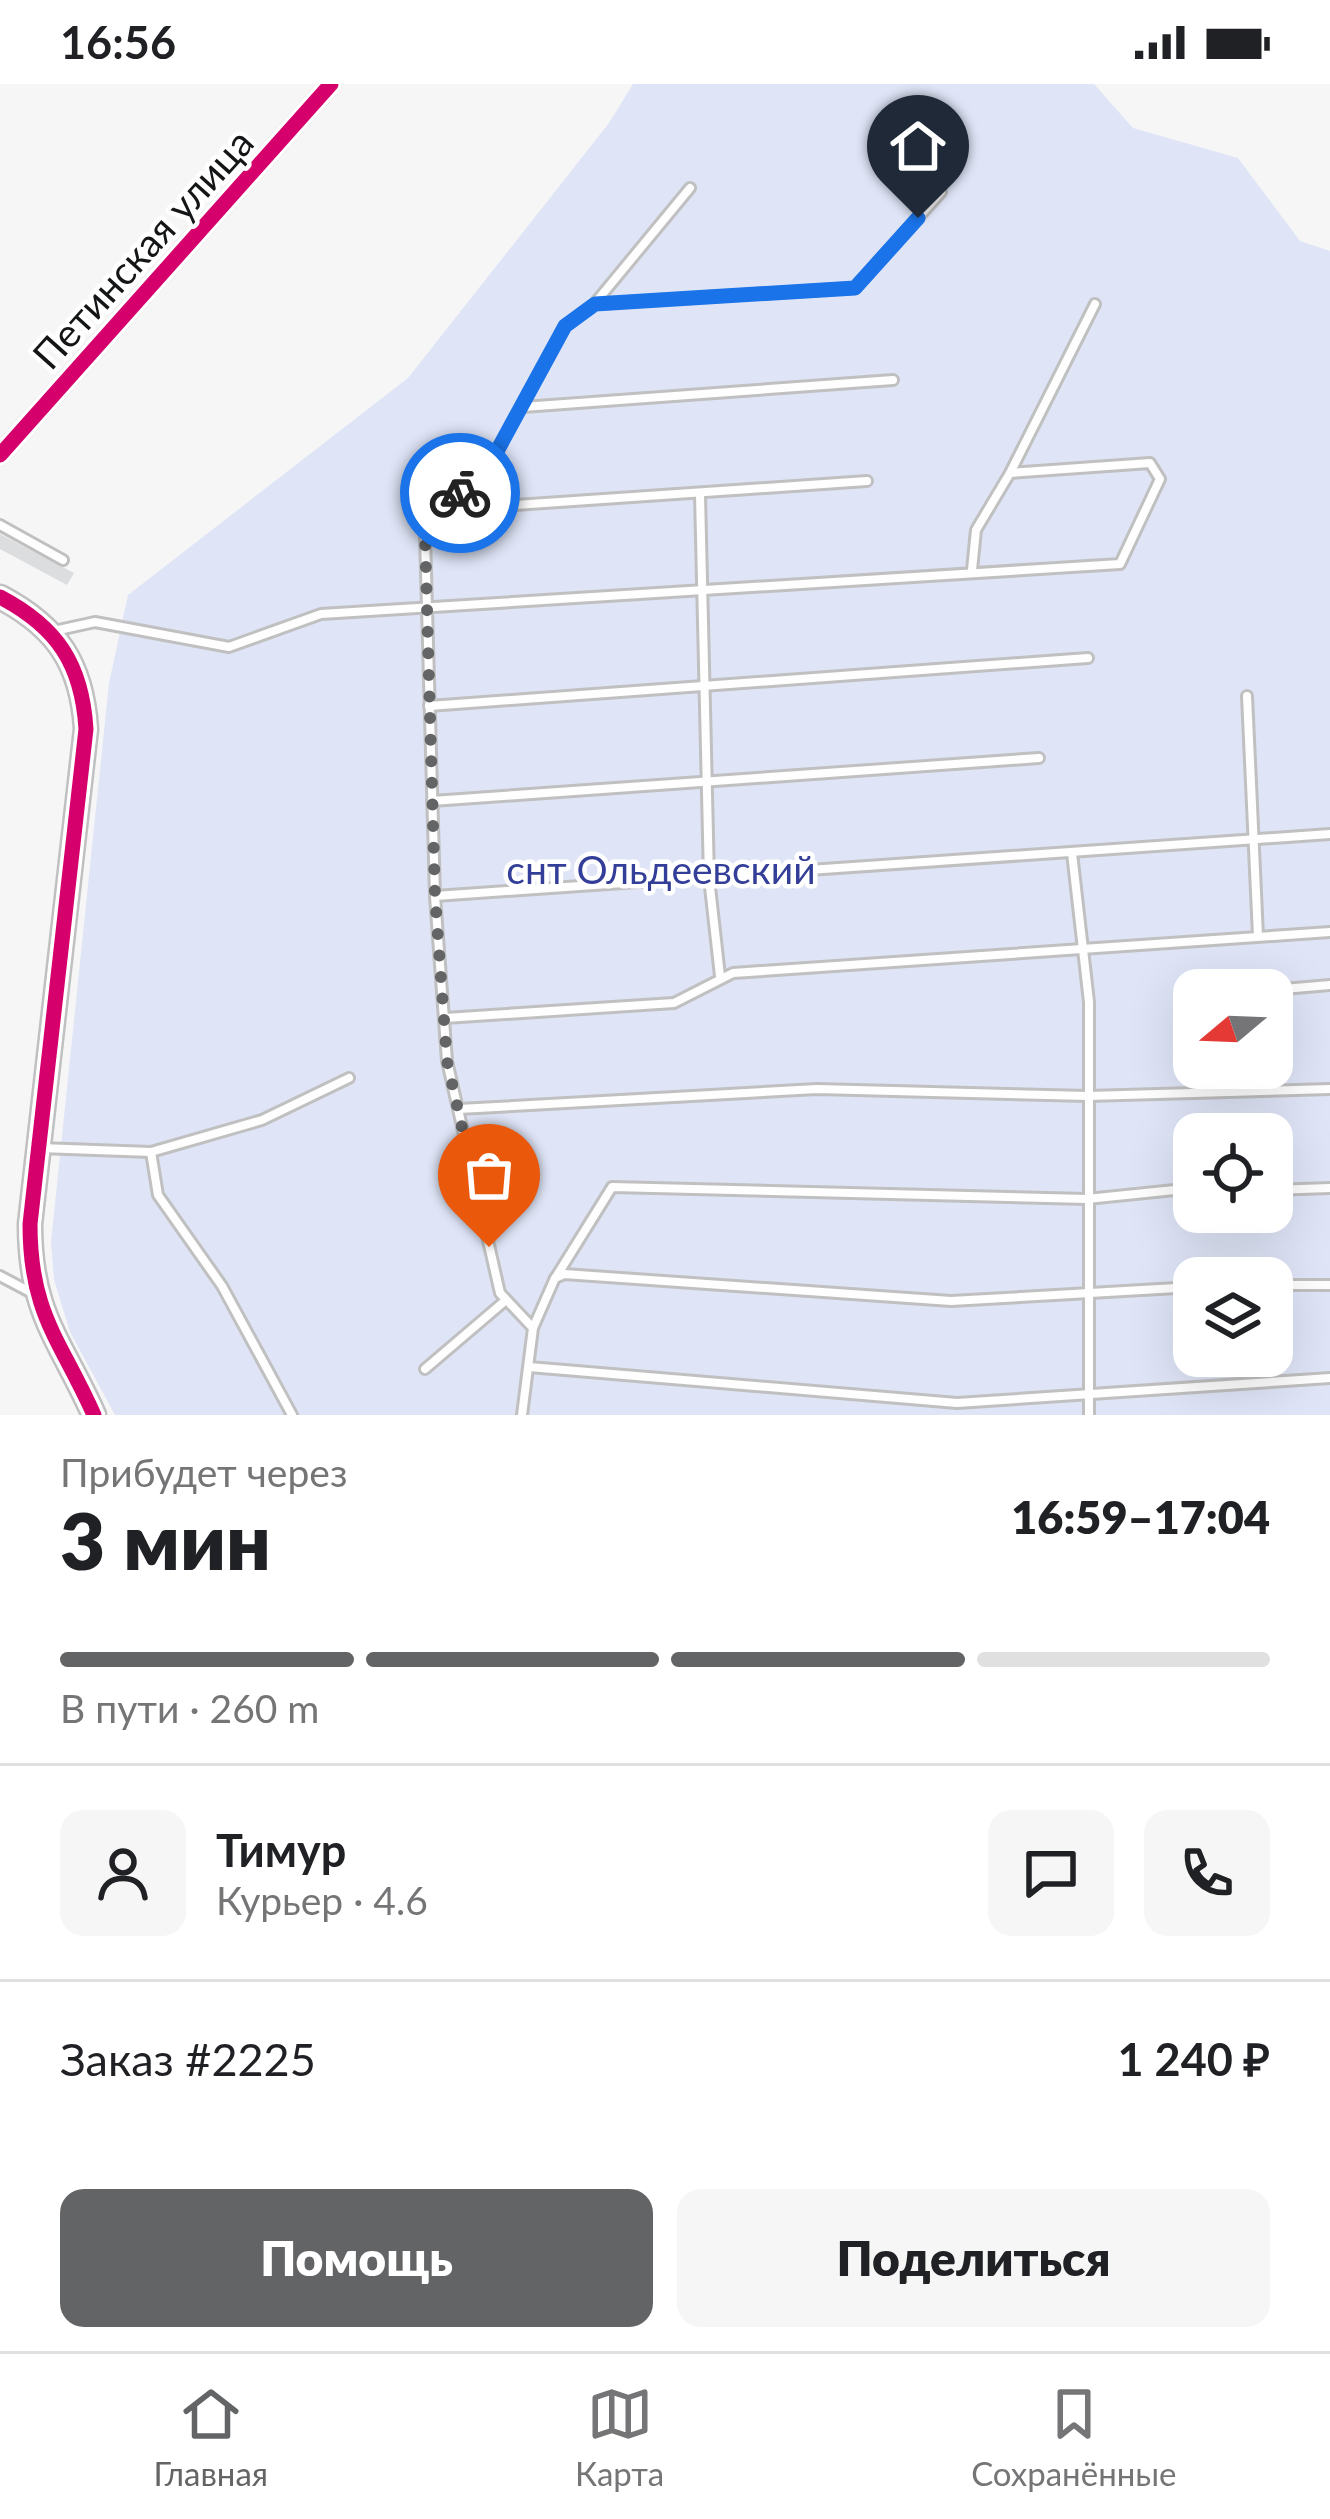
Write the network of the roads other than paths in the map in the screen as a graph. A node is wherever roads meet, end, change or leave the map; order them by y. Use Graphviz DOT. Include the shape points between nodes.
graph roads {
  1 [pos="332,84"];
  2 [pos="690,188"];
  3 [pos="941,192"];
  4 [pos="595,304"];
  5 [pos="1095,304"];
  6 [pos="893,380"];
  7 [pos="522,407"];
  8 [pos="0,455"];
  9 [pos="1010,473"];
  10 [pos="867,481"];
  11 [pos="700,494"];
  12 [pos="442,510"];
  13 [pos="0,525"];
  14 [pos="63,560"];
  15 [pos="972,570"];
  16 [pos="705,589"];
  17 [pos="0,597"];
  18 [pos="426,610"];
  19 [pos="52,632"];
  20 [pos="1088,658"];
  21 [pos="706,684"];
  22 [pos="1247,696"];
  23 [pos="429,706"];
  24 [pos="1039,758"];
  25 [pos="707,780"];
  26 [pos="432,800"];
  27 [pos="1330,834"];
  28 [pos="1252,839"];
  29 [pos="1072,853"];
  30 [pos="709,878"];
  31 [pos="435,896"];
  32 [pos="1330,932"];
  33 [pos="1258,936"];
  34 [pos="1080,947"];
  35 [pos="720,976"];
  36 [pos="1330,985"];
  37 [pos="1293,988"];
  38 [pos="445,1018"];
  39 [pos="350,1078"];
  40 [pos="1330,1089"];
  41 [pos="1088,1096"];
  42 [pos="459,1108"];
  43 [pos="39,1148"];
  44 [pos="152,1152"];
  45 [pos="1330,1188"];
  46 [pos="1293,1189"];
  47 [pos="1173,1191"];
  48 [pos="1087,1199"];
  49 [pos="0,1276"];
  50 [pos="555,1278"];
  51 [pos="1293,1285"];
  52 [pos="1330,1285"];
  53 [pos="1173,1289"];
  54 [pos="35,1295"];
  55 [pos="1088,1295"];
  56 [pos="506,1300"];
  57 [pos="533,1328"];
  58 [pos="529,1366"];
  59 [pos="424,1369"];
  60 [pos="1330,1378"];
  61 [pos="1089,1393"];
  62 [pos="94,1415"];
  63 [pos="292,1415"];
  64 [pos="522,1415"];
  65 [pos="1089,1415"];
  1 -- 8 [label="street, Петинская улица"];
  2 -- 4 [label="lane"];
  3 -- 4 [label="lane" via="855,288"];
  4 -- 7 [label="lane" via="565,326"];
  5 -- 9 [label="lane"];
  6 -- 7 [label="lane"];
  7 -- 12 [label="lane" via="490,464"];
  9 -- 15 [label="lane" via="976,530"];
  9 -- 15 [label="lane" via="1150,463 1160,479 1120,565"];
  10 -- 11 [label="lane"];
  11 -- 12 [label="lane"];
  11 -- 16 [label="lane"];
  12 -- 18 [label="lane" via="425,536"];
  13 -- 14 [label="lane"];
  15 -- 16 [label="lane"];
  16 -- 18 [label="lane"];
  16 -- 21 [label="lane"];
  17 -- 19 [label="street"];
  18 -- 19 [label="lane" via="321,614 230,647 95,622"];
  18 -- 23 [label="lane"];
  19 -- 43 [label="street" via="77,672 86,729"];
  20 -- 21 [label="lane"];
  21 -- 23 [label="lane"];
  21 -- 25 [label="lane"];
  22 -- 28 [label="lane"];
  23 -- 26 [label="lane"];
  24 -- 25 [label="lane"];
  25 -- 26 [label="lane"];
  25 -- 30 [label="lane"];
  26 -- 31 [label="lane"];
  27 -- 28 [label="lane"];
  28 -- 29 [label="lane"];
  28 -- 33 [label="lane"];
  29 -- 30 [label="lane"];
  29 -- 34 [label="lane"];
  30 -- 31 [label="lane"];
  30 -- 35 [label="lane"];
  31 -- 38 [label="lane"];
  32 -- 33 [label="lane"];
  33 -- 34 [label="lane"];
  34 -- 35 [label="lane"];
  34 -- 41 [label="lane" via="1089,1002"];
  35 -- 38 [label="lane" via="674,1003"];
  36 -- 37 [label="lane"];
  38 -- 42 [label="lane"];
  39 -- 44 [label="lane" via="262,1120"];
  40 -- 41 [label="lane"];
  41 -- 42 [label="lane" via="817,1089"];
  41 -- 48 [label="lane"];
  42 -- 56 [label="lane"];
  43 -- 44 [label="lane"];
  43 -- 54 [label="street" via="30,1224"];
  44 -- 63 [label="lane" via="158,1195 222,1286"];
  45 -- 46 [label="lane"];
  47 -- 48 [label="lane"];
  48 -- 50 [label="lane" via="612,1186"];
  48 -- 55 [label="lane"];
  49 -- 54 [label="lane"];
  50 -- 55 [label="lane" via="951,1301"];
  50 -- 57 [label="lane"];
  51 -- 52 [label="lane"];
  53 -- 55 [label="lane"];
  54 -- 62 [label="street"];
  55 -- 61 [label="lane"];
  56 -- 57 [label="lane"];
  56 -- 59 [label="lane"];
  57 -- 58 [label="lane"];
  58 -- 61 [label="lane" via="957,1403"];
  58 -- 64 [label="lane"];
  60 -- 61 [label="lane"];
  61 -- 65 [label="lane"];
}
